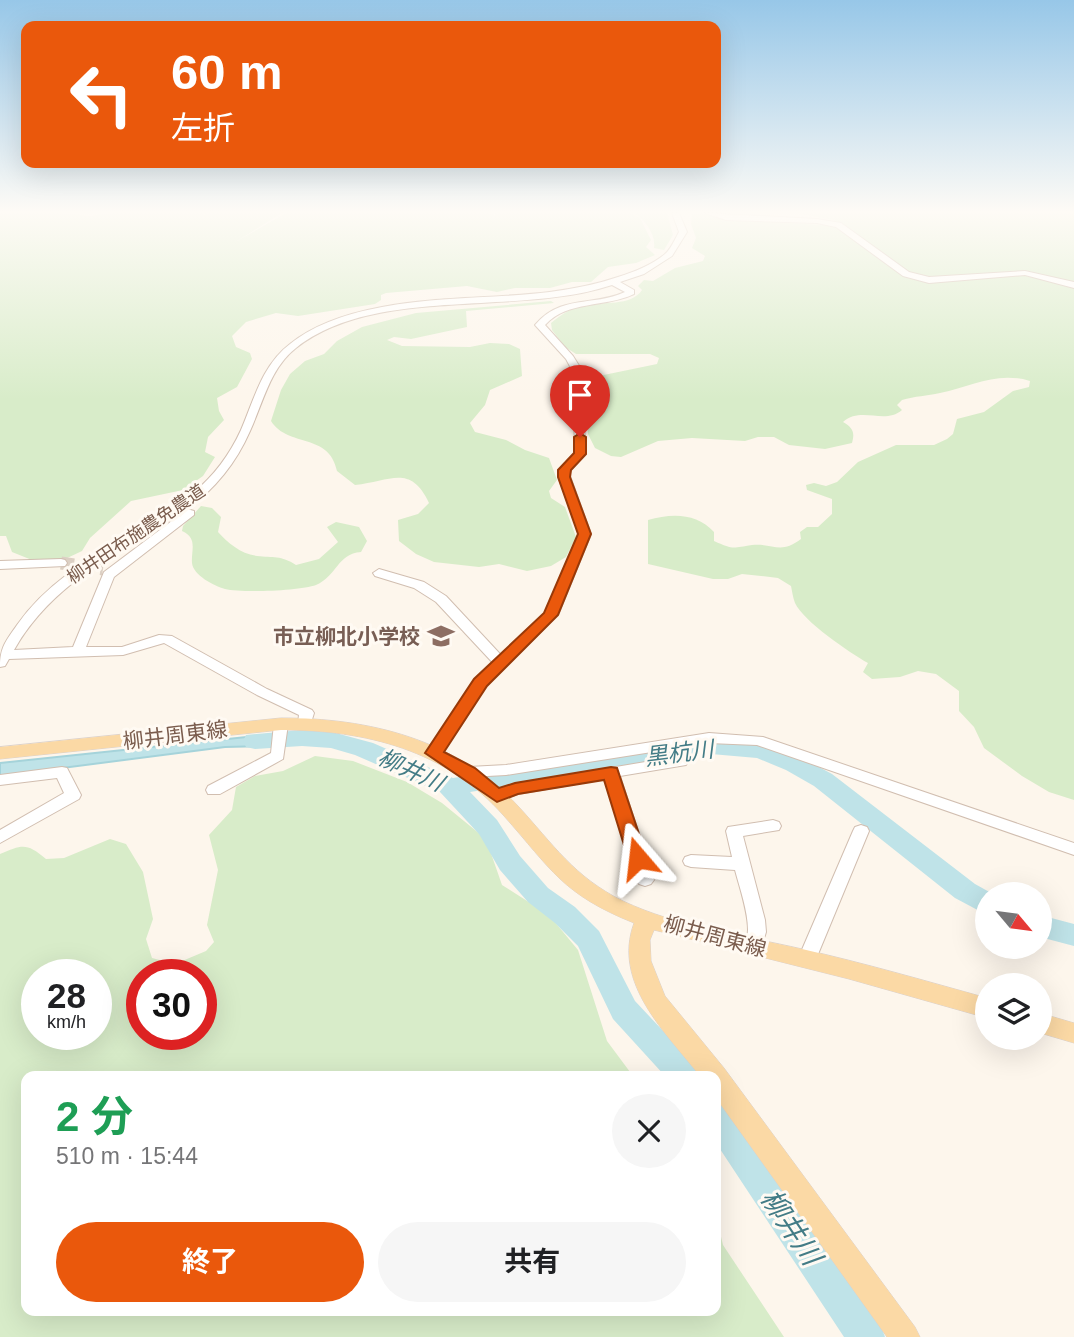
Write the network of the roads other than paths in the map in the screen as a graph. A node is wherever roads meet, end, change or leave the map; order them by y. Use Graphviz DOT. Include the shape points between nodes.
graph roads {
  1 [pos="630,275"];
  2 [pos="911,275"];
  3 [pos="1003,275"];
  4 [pos="1031,275"];
  5 [pos="614,282"];
  6 [pos="1074,285"];
  7 [pos="177,510"];
  8 [pos="61,564"];
  9 [pos="0,565"];
  10 [pos="379,573"];
  11 [pos="78,651"];
  12 [pos="1,657"];
  13 [pos="501,663"];
  14 [pos="305,723"];
  15 [pos="281,727"];
  16 [pos="0,753"];
  17 [pos="433,753"];
  18 [pos="681,761"];
  19 [pos="611,773"];
  20 [pos="0,780"];
  21 [pos="482,783"];
  22 [pos="214,790"];
  23 [pos="773,826"];
  24 [pos="862,831"];
  25 [pos="0,837"];
  26 [pos="1074,849"];
  27 [pos="691,861"];
  28 [pos="742,864"];
  29 [pos="645,880"];
  30 [pos="647,918"];
  31 [pos="754,947"];
  32 [pos="807,959"];
  33 [pos="975,1005"];
  34 [pos="1052,1027"];
  35 [pos="1074,1033"];
  36 [pos="710,1071"];
  37 [pos="721,1085"];
  38 [pos="905,1337"];
  1 -- 5 [label="street, 柳井田布施農免農道"];
  2 -- 3 [label="street" via="929,280"];
  4 -- 6 [label="street"];
  5 -- 7 [label="street, 柳井田布施農免農道" via="556,294 389,309 307,335 274,363 224,468"];
  5 -- 13 [label="street" via="631,292 570,305 540,325 578,372 580,454 564,477 584,534 551,615"];
  7 -- 11 [label="street" via="190,513 108,569"];
  7 -- 12 [label="street, 柳井田布施農免農道" via="59,585 30,614"];
  8 -- 9 [label="street"];
  10 -- 13 [label="street" via="419,585 441,598"];
  11 -- 12 [label="street"];
  11 -- 14 [label="street" via="123,651 167,639 262,692 295,705 307,713"];
  13 -- 17 [label="street" via="480,683"];
  14 -- 15 [label="main road, 柳井周東線"];
  14 -- 17 [label="main road, 柳井周東線" via="369,729"];
  15 -- 16 [label="main road, 柳井周東線"];
  15 -- 22 [label="street" via="278,755"];
  17 -- 21 [label="main road, 柳井周東線"];
  18 -- 19 [label="street"];
  19 -- 21 [label="street" via="515,789"];
  19 -- 29 [label="street"];
  20 -- 25 [label="street" via="62,772 73,795"];
  21 -- 26 [label="street" via="506,770 709,738 758,740"];
  21 -- 30 [label="main road, 柳井周東線" via="572,880 596,897"];
  23 -- 28 [label="street" via="734,831"];
  24 -- 32 [label="street"];
  27 -- 28 [label="street"];
  28 -- 31 [label="street" via="756,920"];
  30 -- 31 [label="main road, 柳井周東線"];
  30 -- 36 [label="main road" via="637,934 645,984"];
  31 -- 32 [label="main road, 柳井周東線"];
  32 -- 33 [label="main road, 柳井周東線"];
  34 -- 35 [label="main road"];
  37 -- 38 [label="main road"];
}
